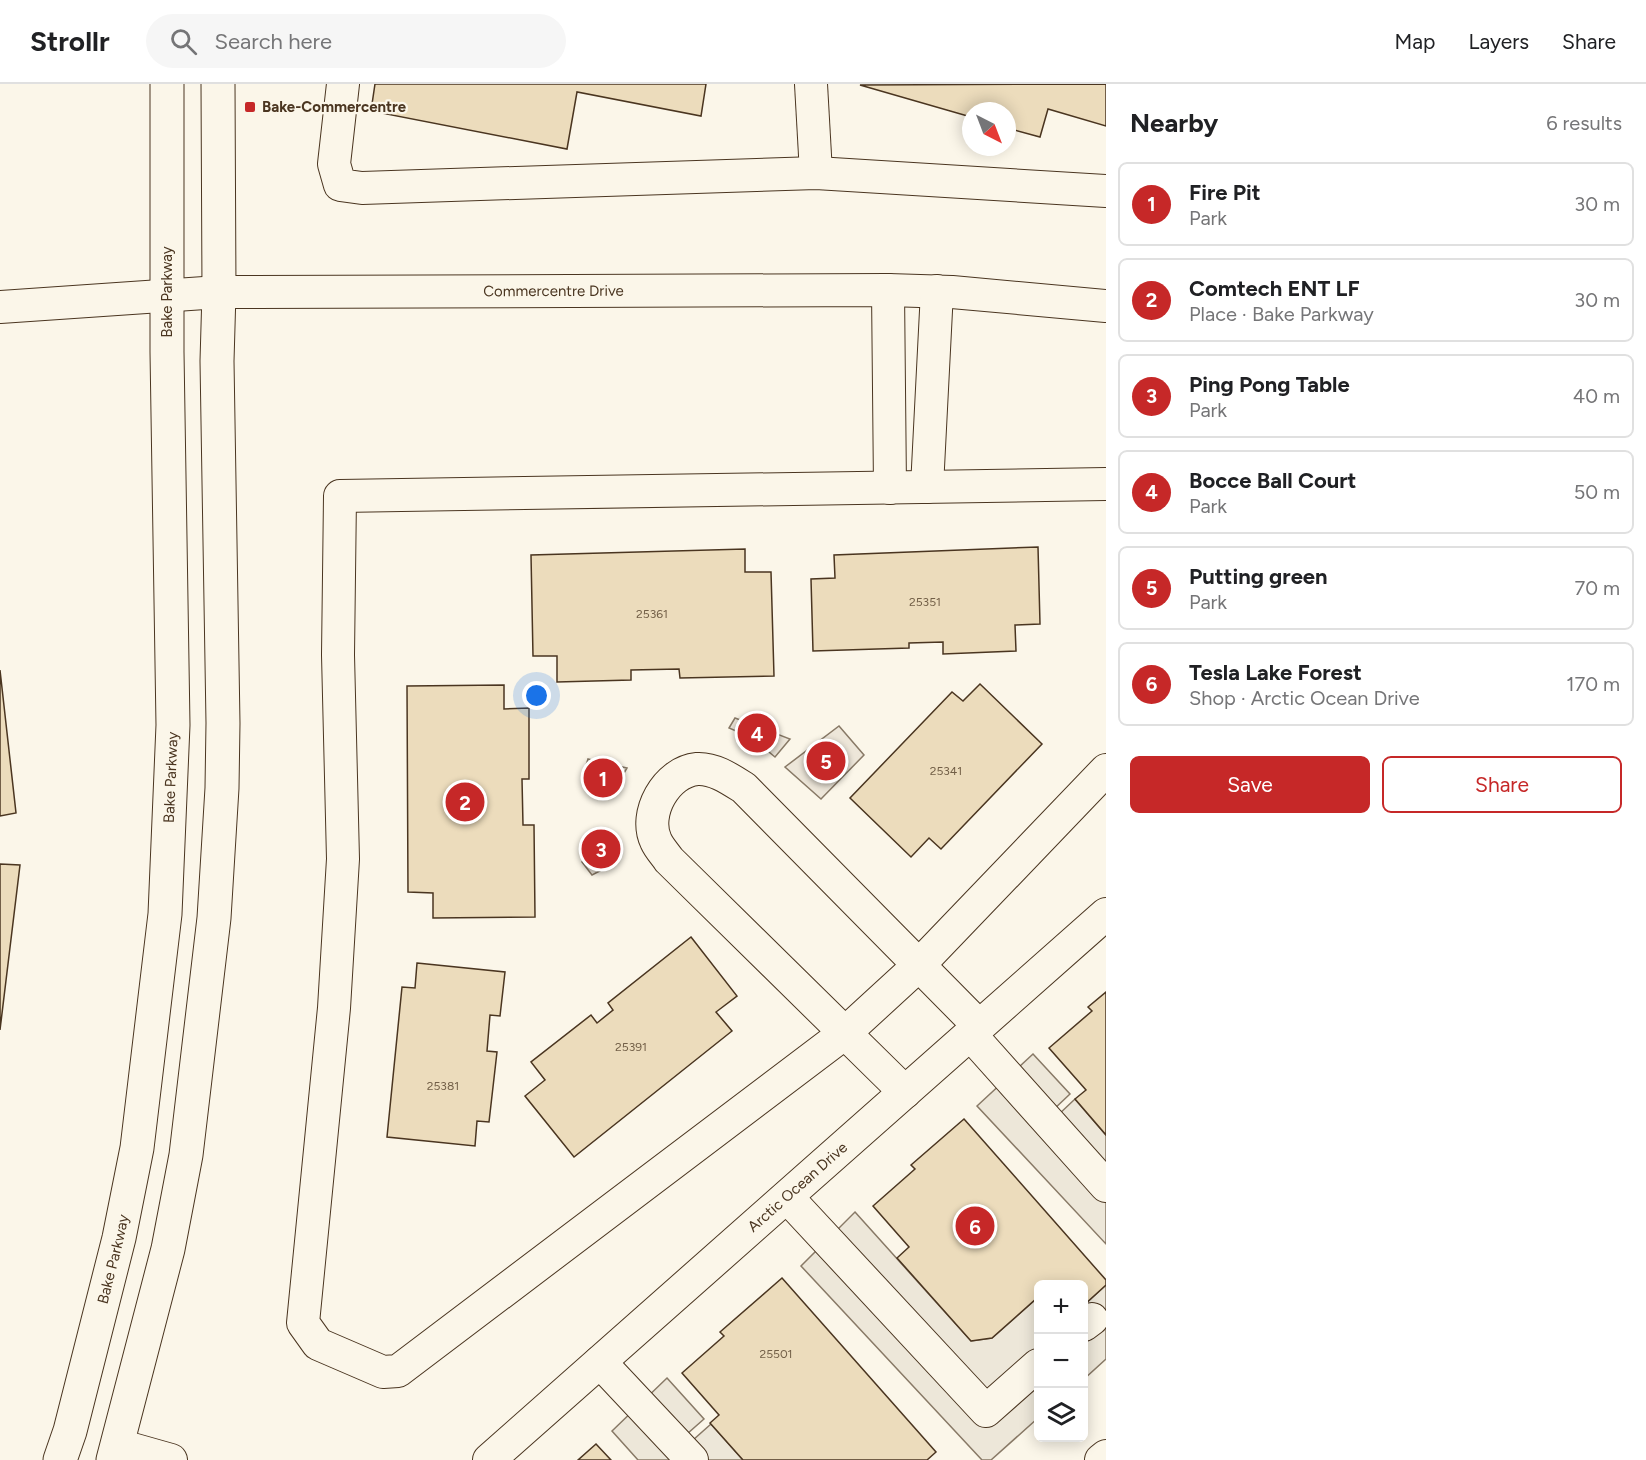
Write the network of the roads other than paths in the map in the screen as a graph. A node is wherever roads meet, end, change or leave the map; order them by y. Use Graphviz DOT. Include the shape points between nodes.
graph roads {
  1 [pos="167,84"];
  2 [pos="218,84"];
  3 [pos="343,84"];
  4 [pos="812,84"];
  5 [pos="816,173"];
  6 [pos="1106,191"];
  7 [pos="888,290"];
  8 [pos="937,291"];
  9 [pos="219,292"];
  10 [pos="168,295"];
  11 [pos="1106,306"];
  12 [pos="0,307"];
  13 [pos="1106,484"];
  14 [pos="927,487"];
  15 [pos="890,488"];
  16 [pos="1106,770"];
  17 [pos="1106,914"];
  18 [pos="918,966"];
  19 [pos="974,1030"];
  20 [pos="845,1033"];
  21 [pos="905,1092"];
  22 [pos="1106,1186"];
  23 [pos="787,1197"];
  24 [pos="600,1362"];
  25 [pos="1034,1369"];
  26 [pos="115,1453"];
  27 [pos="1106,1456"];
  28 [pos="60,1460"];
  29 [pos="171,1460"];
  30 [pos="489,1460"];
  31 [pos="692,1460"];
  32 [pos="1101,1460"];
  1 -- 10 [label="main road, Bake Parkway"];
  2 -- 9 [label="main road"];
  3 -- 5 [label="street" via="334,164 340,185 362,188"];
  4 -- 5 [label="street"];
  5 -- 6 [label="street"];
  7 -- 8 [label="street, Commercentre Drive"];
  7 -- 9 [label="street, Commercentre Drive"];
  7 -- 15 [label="street"];
  8 -- 11 [label="street, Commercentre Drive"];
  8 -- 14 [label="street"];
  9 -- 10 [label="street, Commercentre Drive"];
  9 -- 26 [label="main road" via="222,777 214,918 186,1155 168,1249"];
  10 -- 12 [label="street, Commercentre Drive"];
  10 -- 28 [label="main road, Bake Parkway" via="173,725 165,914 135,1159 119,1238"];
  13 -- 14 [label="street"];
  14 -- 15 [label="street"];
  15 -- 20 [label="street" via="340,496 338,655 343,860 334,1008 303,1323 307,1332 318,1344 372,1368 398,1371"];
  16 -- 18 [label="street"];
  17 -- 19 [label="street, Arctic Ocean Drive"];
  18 -- 19 [label="street"];
  18 -- 20 [label="street"];
  18 -- 20 [label="street" via="744,788 720,773 697,769 668,785 656,802 652,821 655,840 669,860"];
  19 -- 21 [label="street, Arctic Ocean Drive"];
  19 -- 22 [label="street"];
  20 -- 21 [label="street"];
  21 -- 23 [label="street, Arctic Ocean Drive"];
  23 -- 24 [label="street, Arctic Ocean Drive"];
  23 -- 25 [label="street" via="986,1411"];
  24 -- 30 [label="street, Arctic Ocean Drive"];
  24 -- 31 [label="street"];
  26 -- 29 [label="street"];
  27 -- 32 [label="street"];
}
